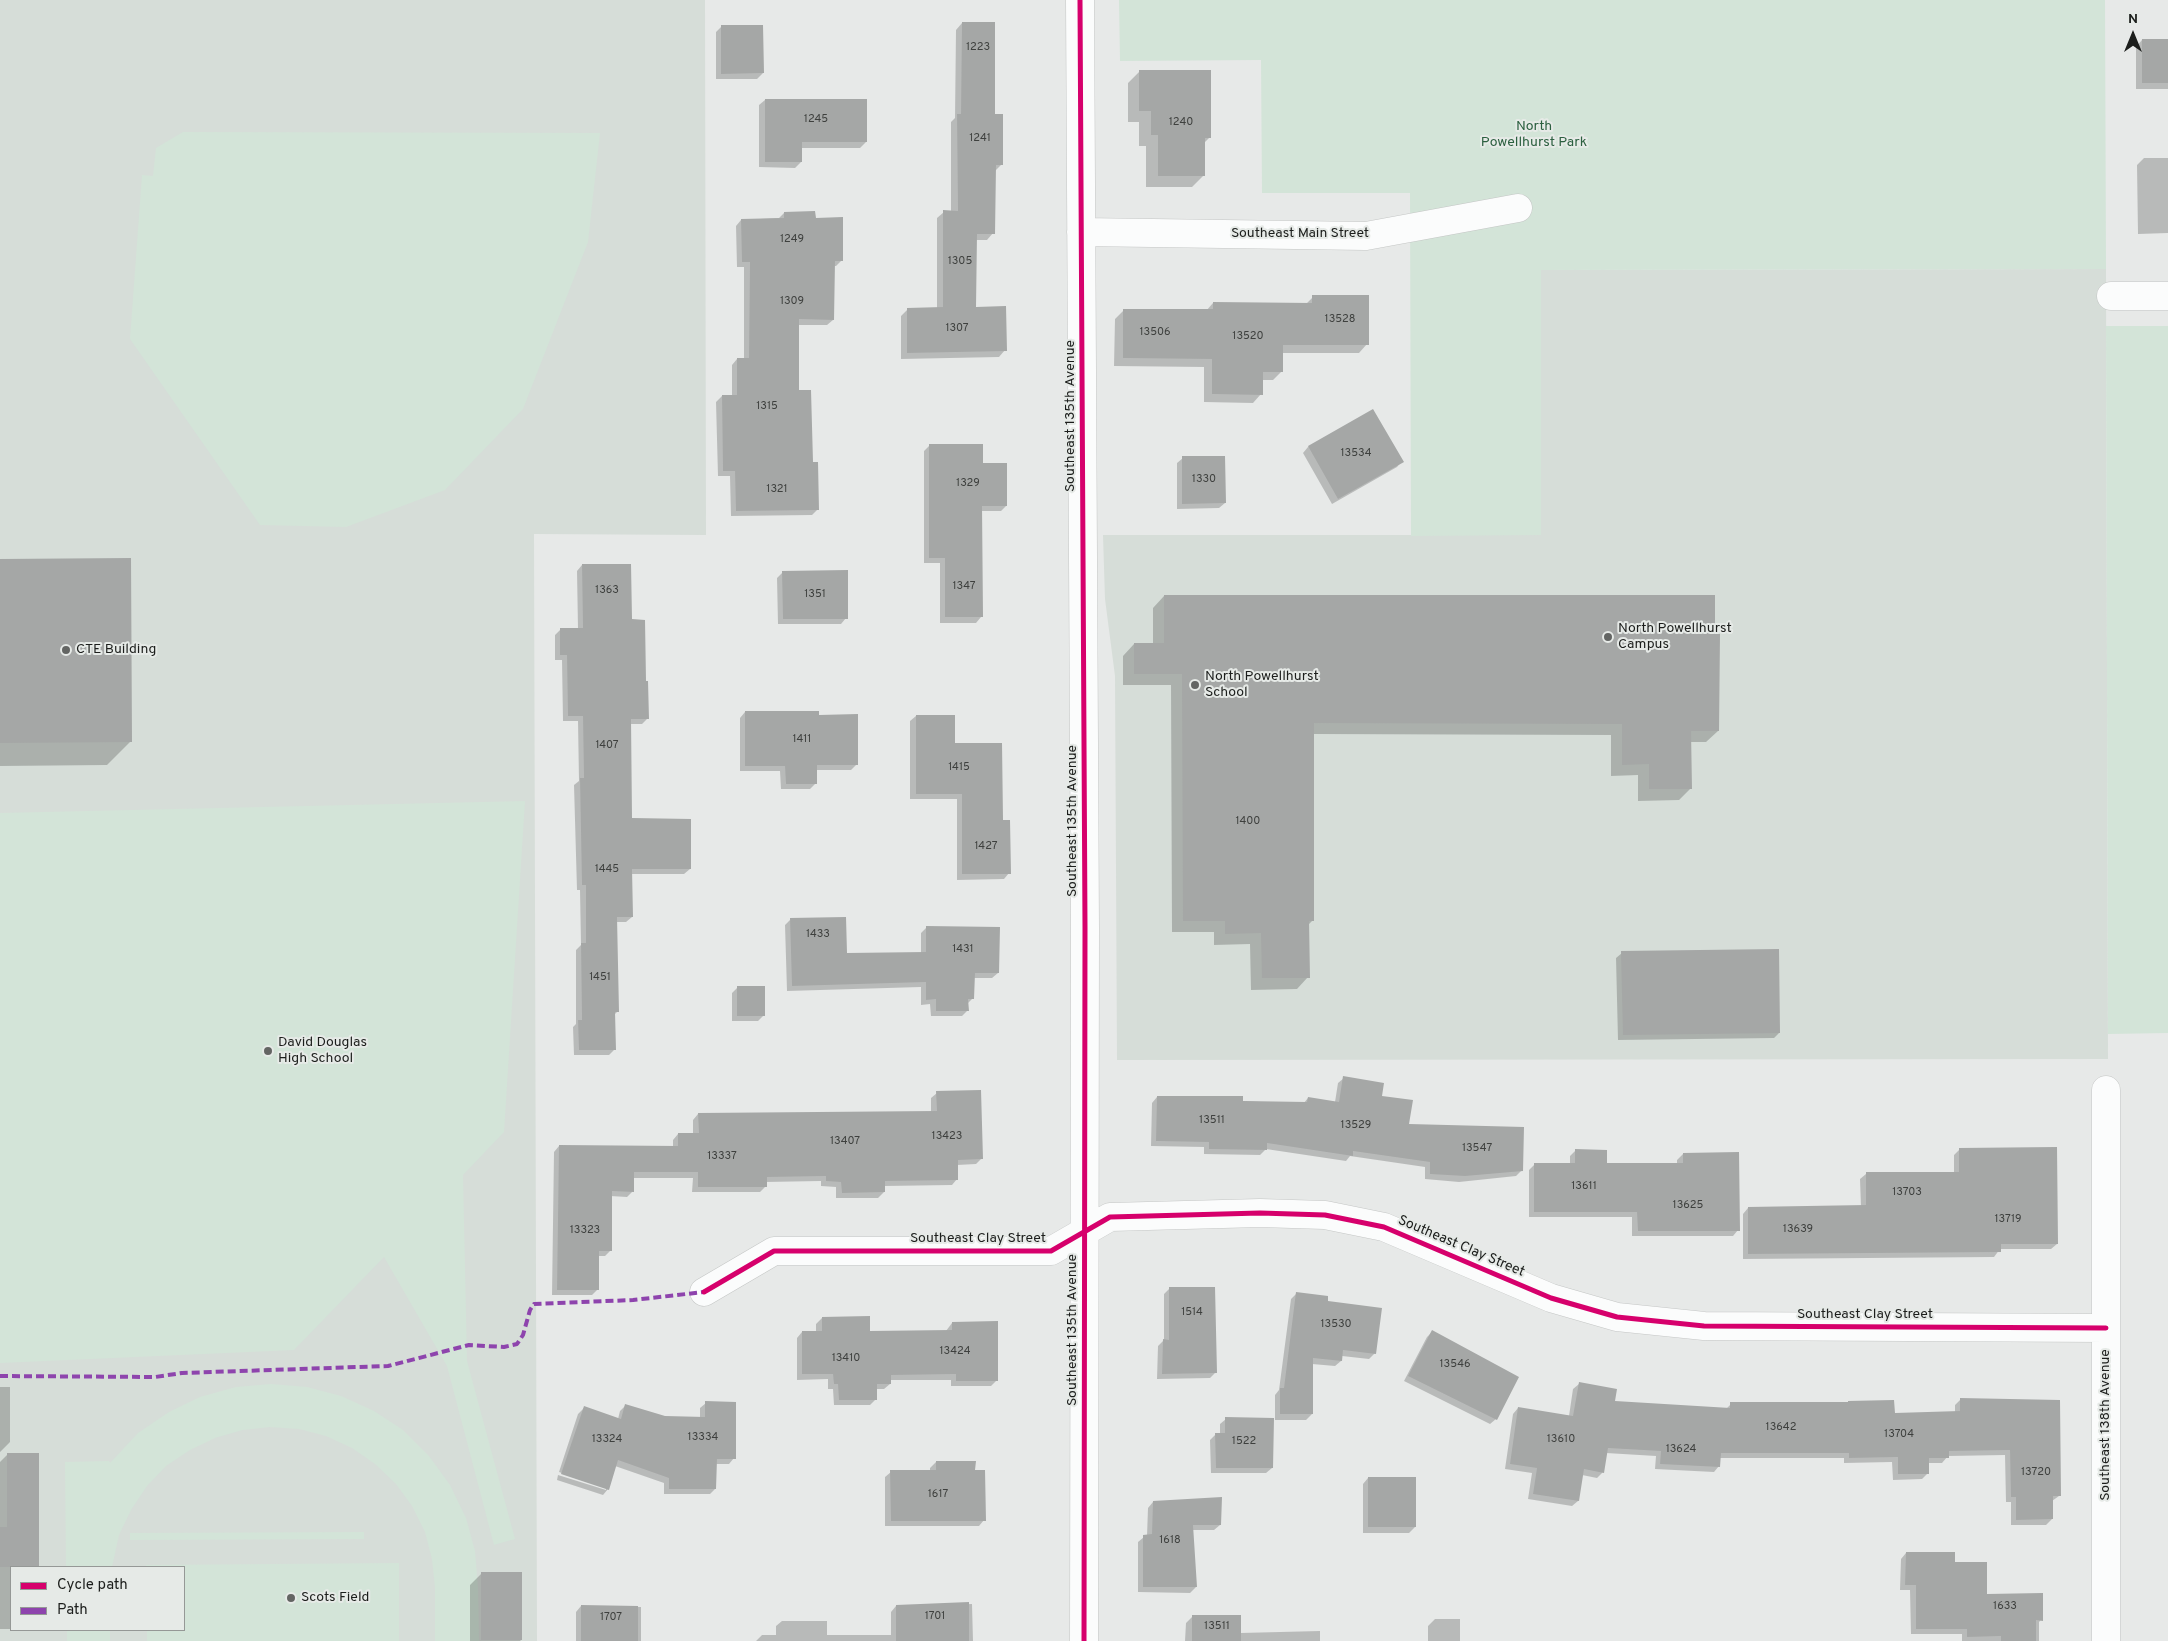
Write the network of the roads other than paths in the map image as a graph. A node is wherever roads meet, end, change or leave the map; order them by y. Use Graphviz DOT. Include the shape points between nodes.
graph roads {
  1 [pos="1080,0"];
  2 [pos="1518,208"];
  3 [pos="1081,232"];
  4 [pos="2111,296"];
  5 [pos="2168,296"];
  6 [pos="2106,1090"];
  7 [pos="1085,1232"];
  8 [pos="704,1292"];
  9 [pos="2106,1328"];
  10 [pos="1084,1641"];
  11 [pos="2106,1641"];
  1 -- 3 [label="street, Southeast 135th Avenue"];
  2 -- 3 [label="street, Southeast Main Street" via="1366,236"];
  3 -- 7 [label="street, Southeast 135th Avenue"];
  4 -- 5 [label="street"];
  6 -- 9 [label="street, Southeast 138th Avenue"];
  7 -- 8 [label="street, Southeast Clay Street" via="1051,1251 774,1251"];
  7 -- 9 [label="street, Southeast Clay Street" via="1110,1218 1324,1215 1384,1227 1551,1298 1617,1317 1704,1326"];
  7 -- 10 [label="street, Southeast 135th Avenue"];
  9 -- 11 [label="street, Southeast 138th Avenue"];
}
